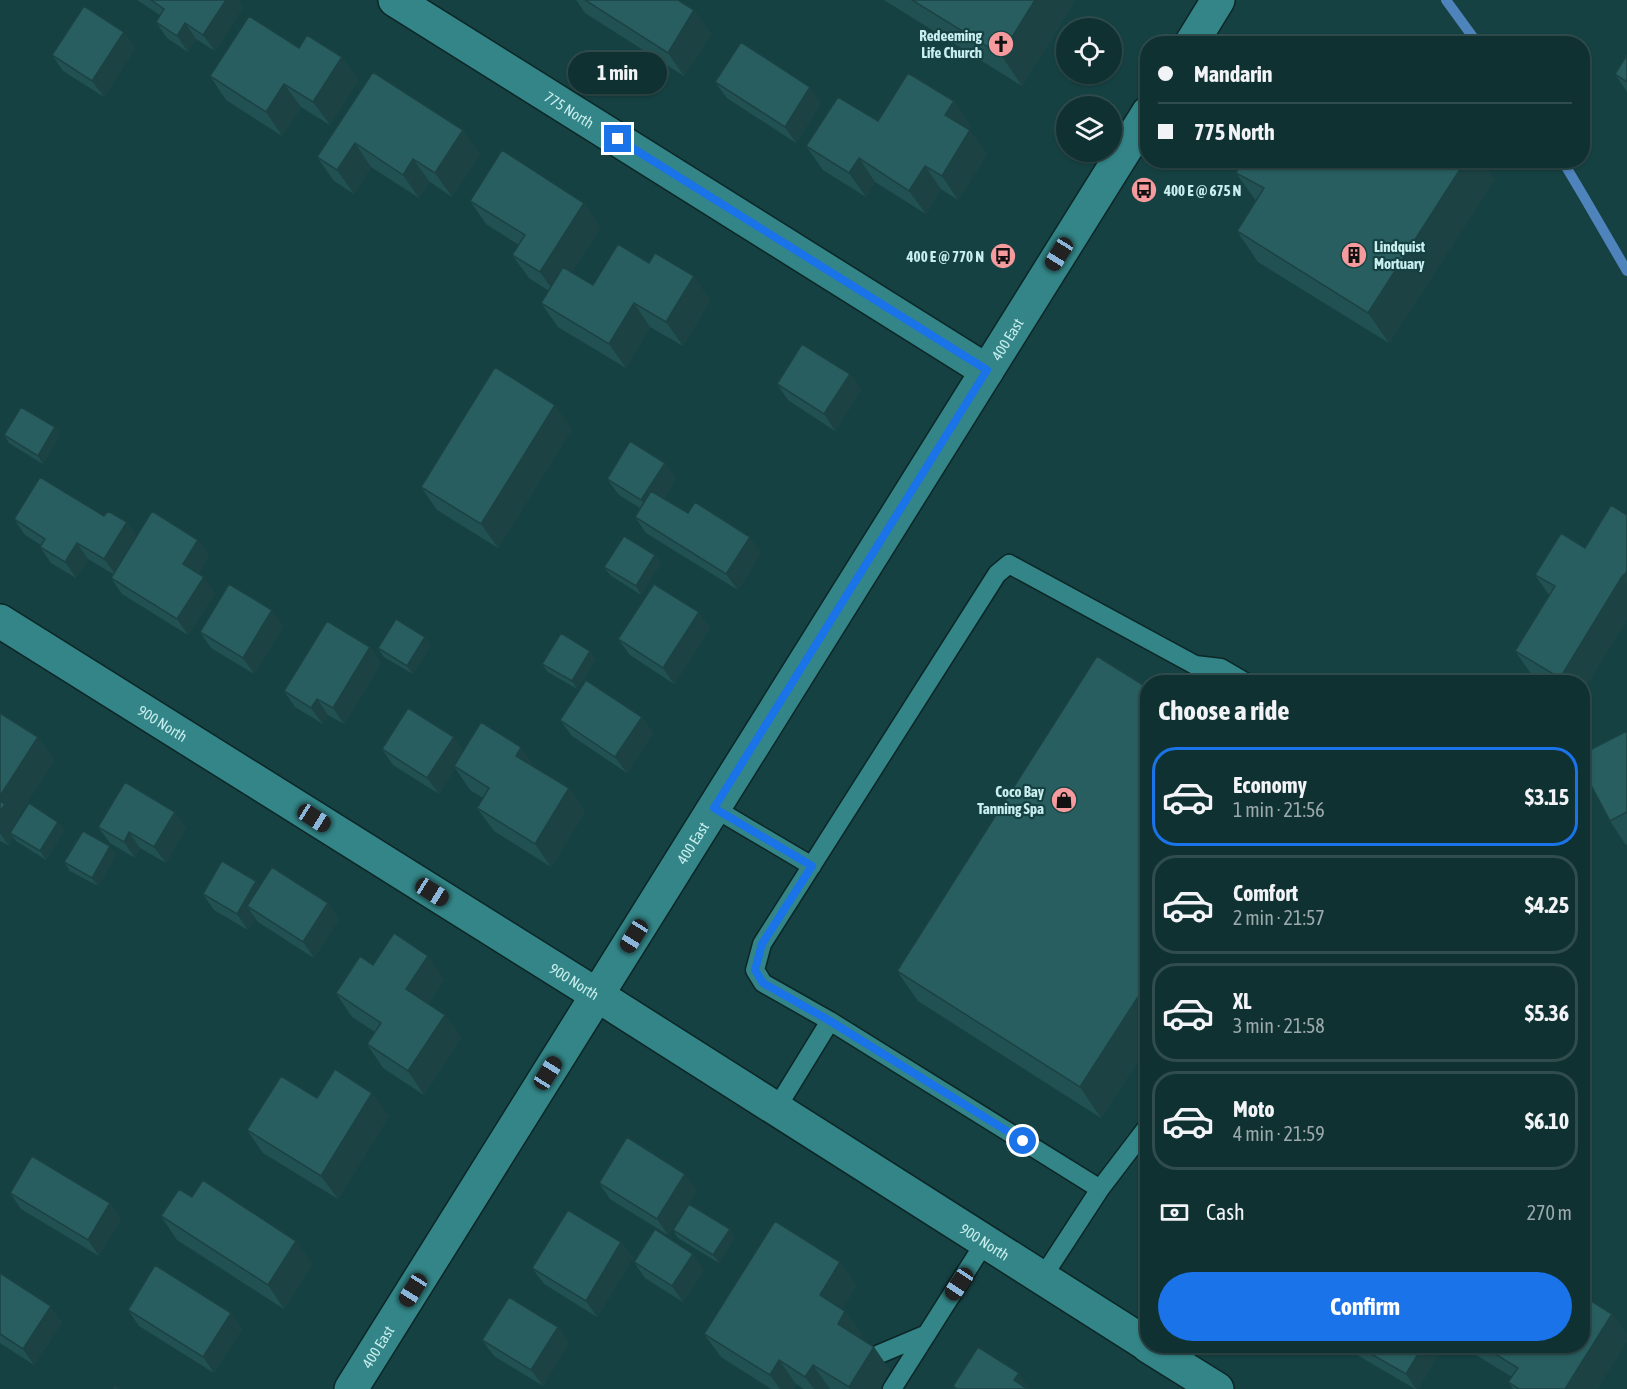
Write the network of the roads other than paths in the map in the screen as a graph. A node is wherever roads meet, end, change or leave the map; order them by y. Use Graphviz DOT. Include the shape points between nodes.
graph roads {
  1 [pos="395,0"];
  2 [pos="1218,0"];
  3 [pos="1196,36"];
  4 [pos="1140,127"];
  5 [pos="987,370"];
  6 [pos="0,621"];
  7 [pos="1233,675"];
  8 [pos="714,808"];
  9 [pos="812,866"];
  10 [pos="597,995"];
  11 [pos="830,1021"];
  12 [pos="776,1109"];
  13 [pos="1140,1136"];
  14 [pos="1100,1189"];
  15 [pos="985,1242"];
  16 [pos="1042,1278"];
  17 [pos="927,1334"];
  18 [pos="1140,1340"];
  19 [pos="1160,1353"];
  20 [pos="870,1358"];
  21 [pos="351,1389"];
  22 [pos="892,1389"];
  23 [pos="1216,1389"];
  1 -- 5 [label="street, 775 North"];
  2 -- 3 [label="street"];
  4 -- 5 [label="street, 400 East"];
  5 -- 8 [label="street, 400 East"];
  6 -- 10 [label="street, 900 North"];
  7 -- 9 [label="lane" via="1221,668 1195,665 1009,564 997,574"];
  8 -- 9 [label="lane"];
  8 -- 10 [label="street, 400 East"];
  9 -- 11 [label="lane" via="762,944 755,970 763,983"];
  10 -- 12 [label="street, 900 North"];
  10 -- 21 [label="street, 400 East"];
  11 -- 12 [label="lane"];
  11 -- 14 [label="lane"];
  12 -- 15 [label="street, 900 North"];
  13 -- 14 [label="lane"];
  14 -- 16 [label="lane"];
  15 -- 16 [label="street, 900 North"];
  15 -- 17 [label="lane"];
  16 -- 18 [label="street, 900 North"];
  17 -- 20 [label="lane"];
  17 -- 22 [label="lane"];
  19 -- 23 [label="street, 900 North"];
}
